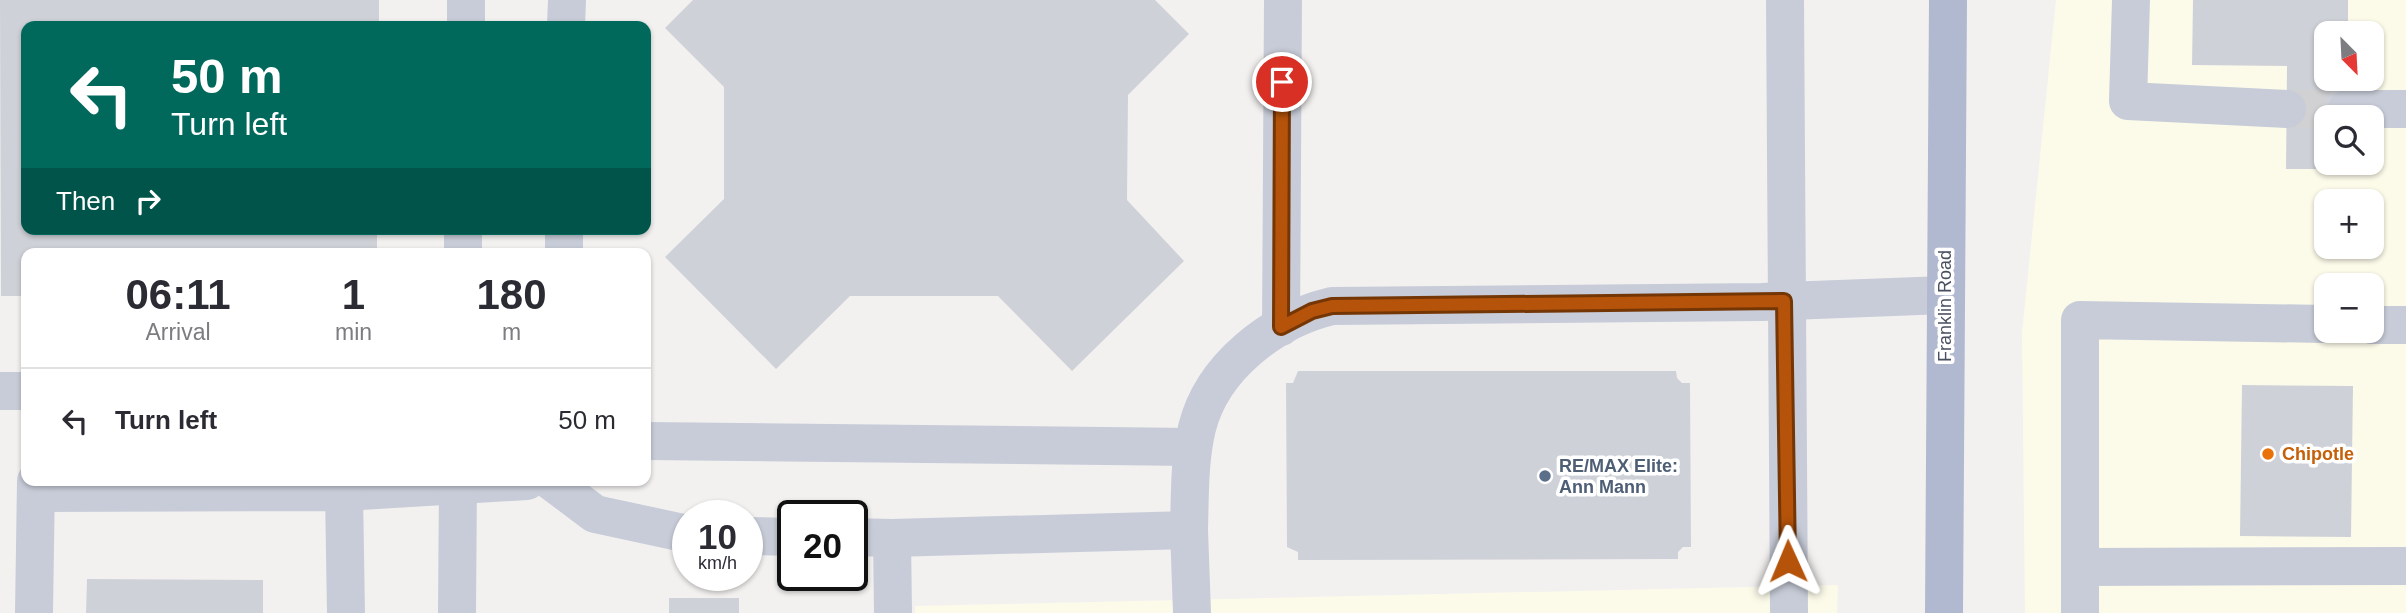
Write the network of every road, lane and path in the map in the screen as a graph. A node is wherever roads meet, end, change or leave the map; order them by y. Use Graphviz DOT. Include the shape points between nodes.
graph roads {
  1 [pos="466,0"];
  2 [pos="567,0"];
  3 [pos="1283,0"];
  4 [pos="1785,0"];
  5 [pos="1948,0"];
  6 [pos="2131,0"];
  7 [pos="466,21"];
  8 [pos="566,21"];
  9 [pos="2287,109"];
  10 [pos="2384,109"];
  11 [pos="2406,109"];
  12 [pos="1945,295"];
  13 [pos="1784,301"];
  14 [pos="2314,324"];
  15 [pos="2384,325"];
  16 [pos="2406,326"];
  17 [pos="1281,327"];
  18 [pos="0,391"];
  19 [pos="21,391"];
  20 [pos="651,441"];
  21 [pos="1193,447"];
  22 [pos="382,486"];
  23 [pos="458,486"];
  24 [pos="558,486"];
  25 [pos="36,487"];
  26 [pos="344,487"];
  27 [pos="1189,530"];
  28 [pos="672,531"];
  29 [pos="868,537"];
  30 [pos="892,538"];
  31 [pos="2406,566"];
  32 [pos="2080,567"];
  33 [pos="34,613"];
  34 [pos="346,613"];
  35 [pos="457,613"];
  36 [pos="893,613"];
  37 [pos="1192,613"];
  38 [pos="1789,613"];
  39 [pos="1944,613"];
  40 [pos="2080,613"];
  1 -- 7 [label="street"];
  2 -- 8 [label="street"];
  3 -- 17 [label="street"];
  4 -- 13 [label="street"];
  5 -- 12 [label="main road, Franklin Road"];
  6 -- 9 [label="street" via="2128,101"];
  10 -- 11 [label="street"];
  12 -- 13 [label="street"];
  12 -- 39 [label="main road, Franklin Road"];
  13 -- 17 [label="street" via="1332,306"];
  13 -- 38 [label="street"];
  14 -- 32 [label="street" via="2080,320"];
  15 -- 16 [label="street"];
  17 -- 21 [label="street" via="1252,346 1217,385"];
  18 -- 19 [label="street"];
  20 -- 21 [label="street"];
  21 -- 27 [label="street"];
  22 -- 26 [label="street"];
  23 -- 35 [label="street"];
  24 -- 28 [label="street" via="595,514"];
  25 -- 26 [label="street"];
  25 -- 33 [label="street"];
  26 -- 34 [label="street"];
  27 -- 30 [label="street"];
  27 -- 37 [label="street"];
  29 -- 30 [label="street"];
  30 -- 36 [label="street"];
  31 -- 32 [label="street"];
  32 -- 40 [label="street"];
}
